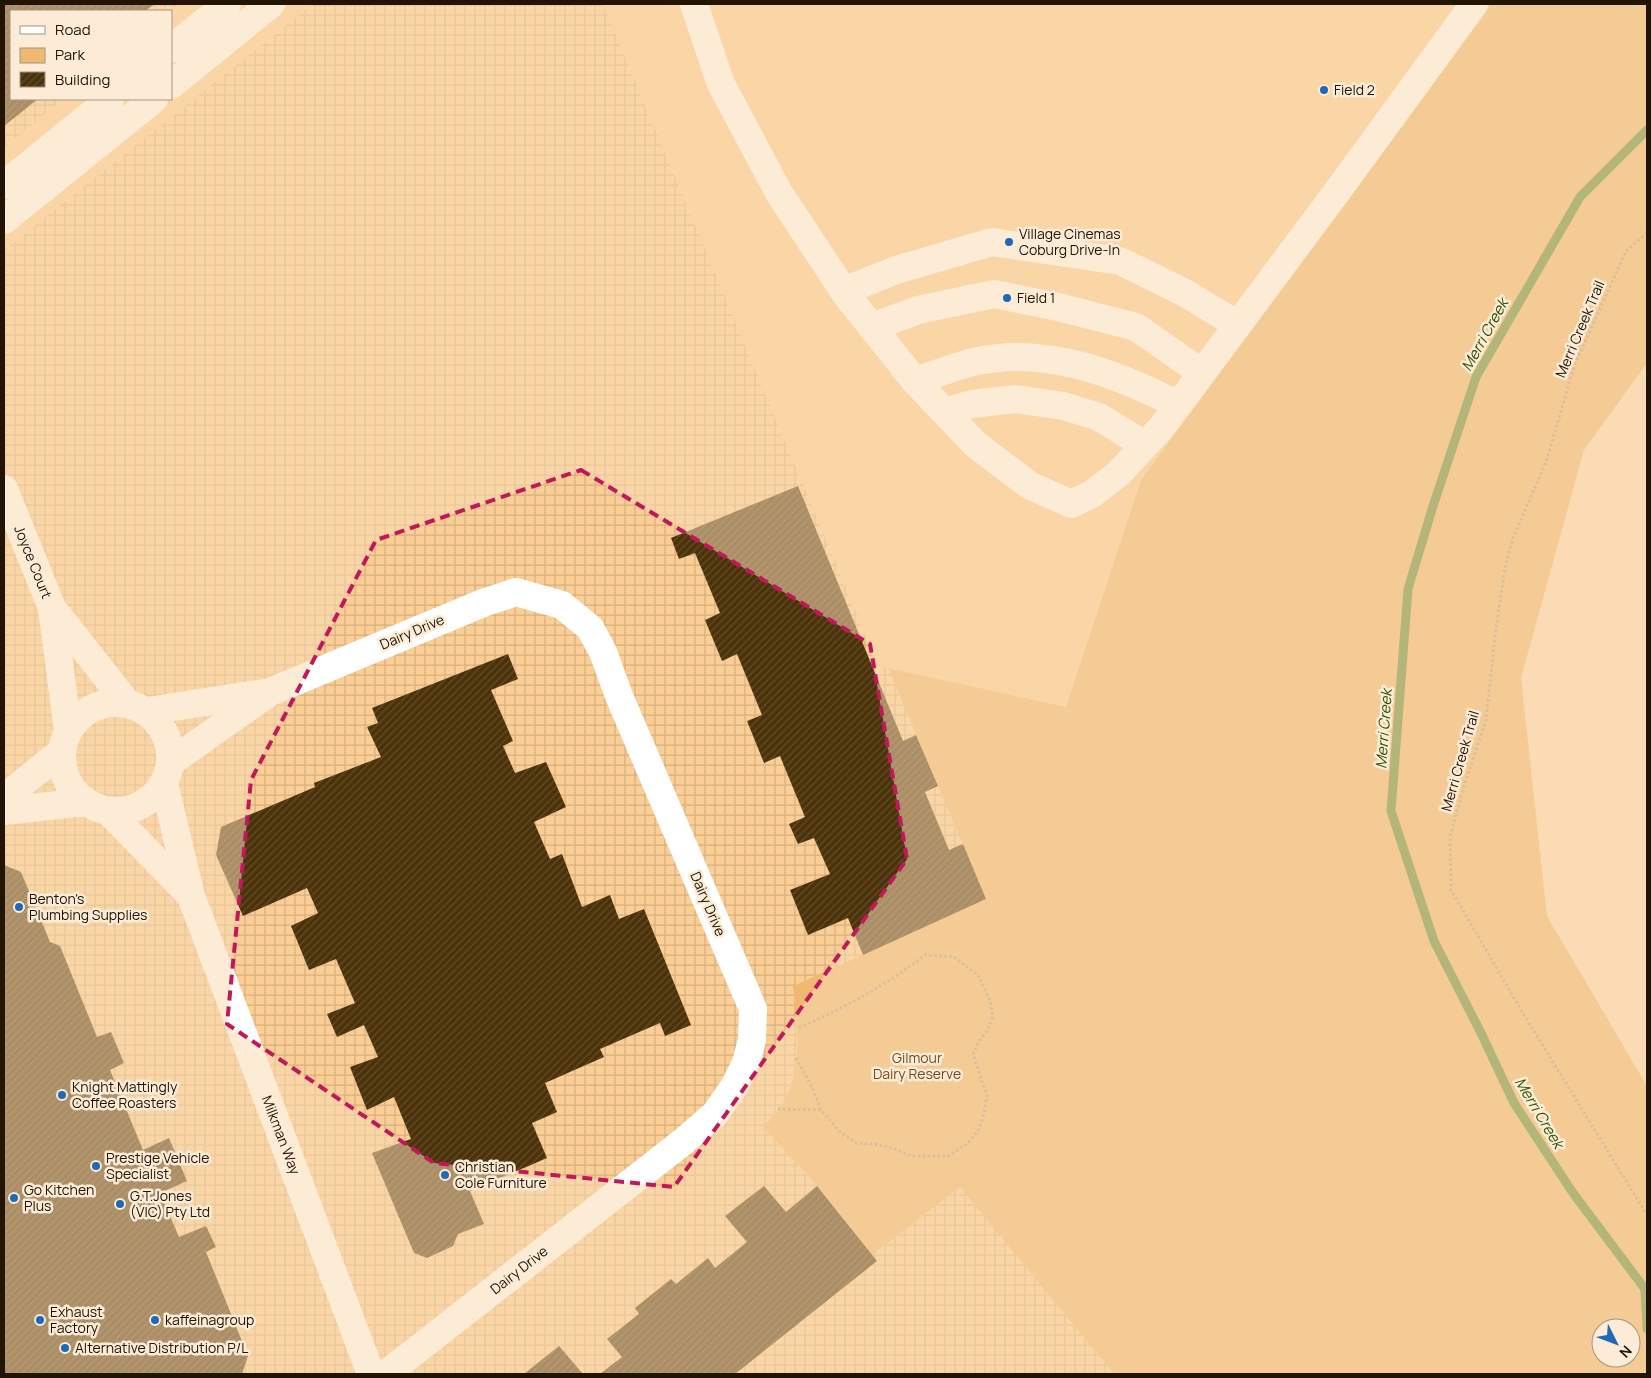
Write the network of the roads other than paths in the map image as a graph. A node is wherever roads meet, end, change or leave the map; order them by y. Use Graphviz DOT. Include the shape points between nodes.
graph roads {
  1 [pos="227,4"];
  2 [pos="271,4"];
  3 [pos="694,4"];
  4 [pos="1474,4"];
  5 [pos="172,48"];
  6 [pos="172,84"];
  7 [pos="109,100"];
  8 [pos="153,100"];
  9 [pos="4,184"];
  10 [pos="4,220"];
  11 [pos="844,290"];
  12 [pos="1238,325"];
  13 [pos="872,327"];
  14 [pos="1202,372"];
  15 [pos="914,381"];
  16 [pos="1178,405"];
  17 [pos="945,412"];
  18 [pos="1145,446"];
  19 [pos="4,489"];
  20 [pos="52,608"];
  21 [pos="270,692"];
  22 [pos="137,707"];
  23 [pos="64,741"];
  24 [pos="168,772"];
  25 [pos="4,798"];
  26 [pos="97,807"];
  27 [pos="4,811"];
  28 [pos="191,896"];
  29 [pos="371,1374"];
  30 [pos="386,1374"];
  1 -- 5 [label="street"];
  2 -- 6 [label="street"];
  3 -- 11 [label="street" via="721,84 779,193"];
  4 -- 12 [label="street"];
  7 -- 9 [label="street"];
  8 -- 10 [label="street"];
  11 -- 12 [label="street" via="896,270 992,242 1120,261 1185,293"];
  11 -- 13 [label="street"];
  12 -- 14 [label="street"];
  13 -- 14 [label="street" via="918,310 994,294 1136,327"];
  13 -- 15 [label="street"];
  14 -- 16 [label="street"];
  15 -- 16 [label="street" via="974,362 1016,356 1055,360 1099,370"];
  15 -- 17 [label="street"];
  16 -- 18 [label="street"];
  17 -- 18 [label="street" via="972,404 1016,399 1064,406 1099,417"];
  17 -- 18 [label="street" via="975,444 1029,485 1071,504 1092,494 1118,474"];
  19 -- 20 [label="street, Joyce Court"];
  20 -- 22 [label="street, Joyce Court"];
  20 -- 23 [label="street, Joyce Court"];
  21 -- 22 [label="street, Dairy Drive"];
  21 -- 24 [label="street, Dairy Drive"];
  21 -- 30 [label="street, Dairy Drive" via="516,592 562,605 590,628 603,652 753,1009 752,1040 746,1063 715,1114"];
  22 -- 23 [label="street" via="92,708"];
  22 -- 24 [label="street" via="166,733"];
  23 -- 25 [label="street"];
  23 -- 26 [label="street" via="66,780"];
  24 -- 26 [label="street" via="141,806"];
  24 -- 28 [label="street, Milkman Way"];
  26 -- 27 [label="street"];
  26 -- 28 [label="street, Milkman Way"];
  28 -- 29 [label="street, Milkman Way"];
}
